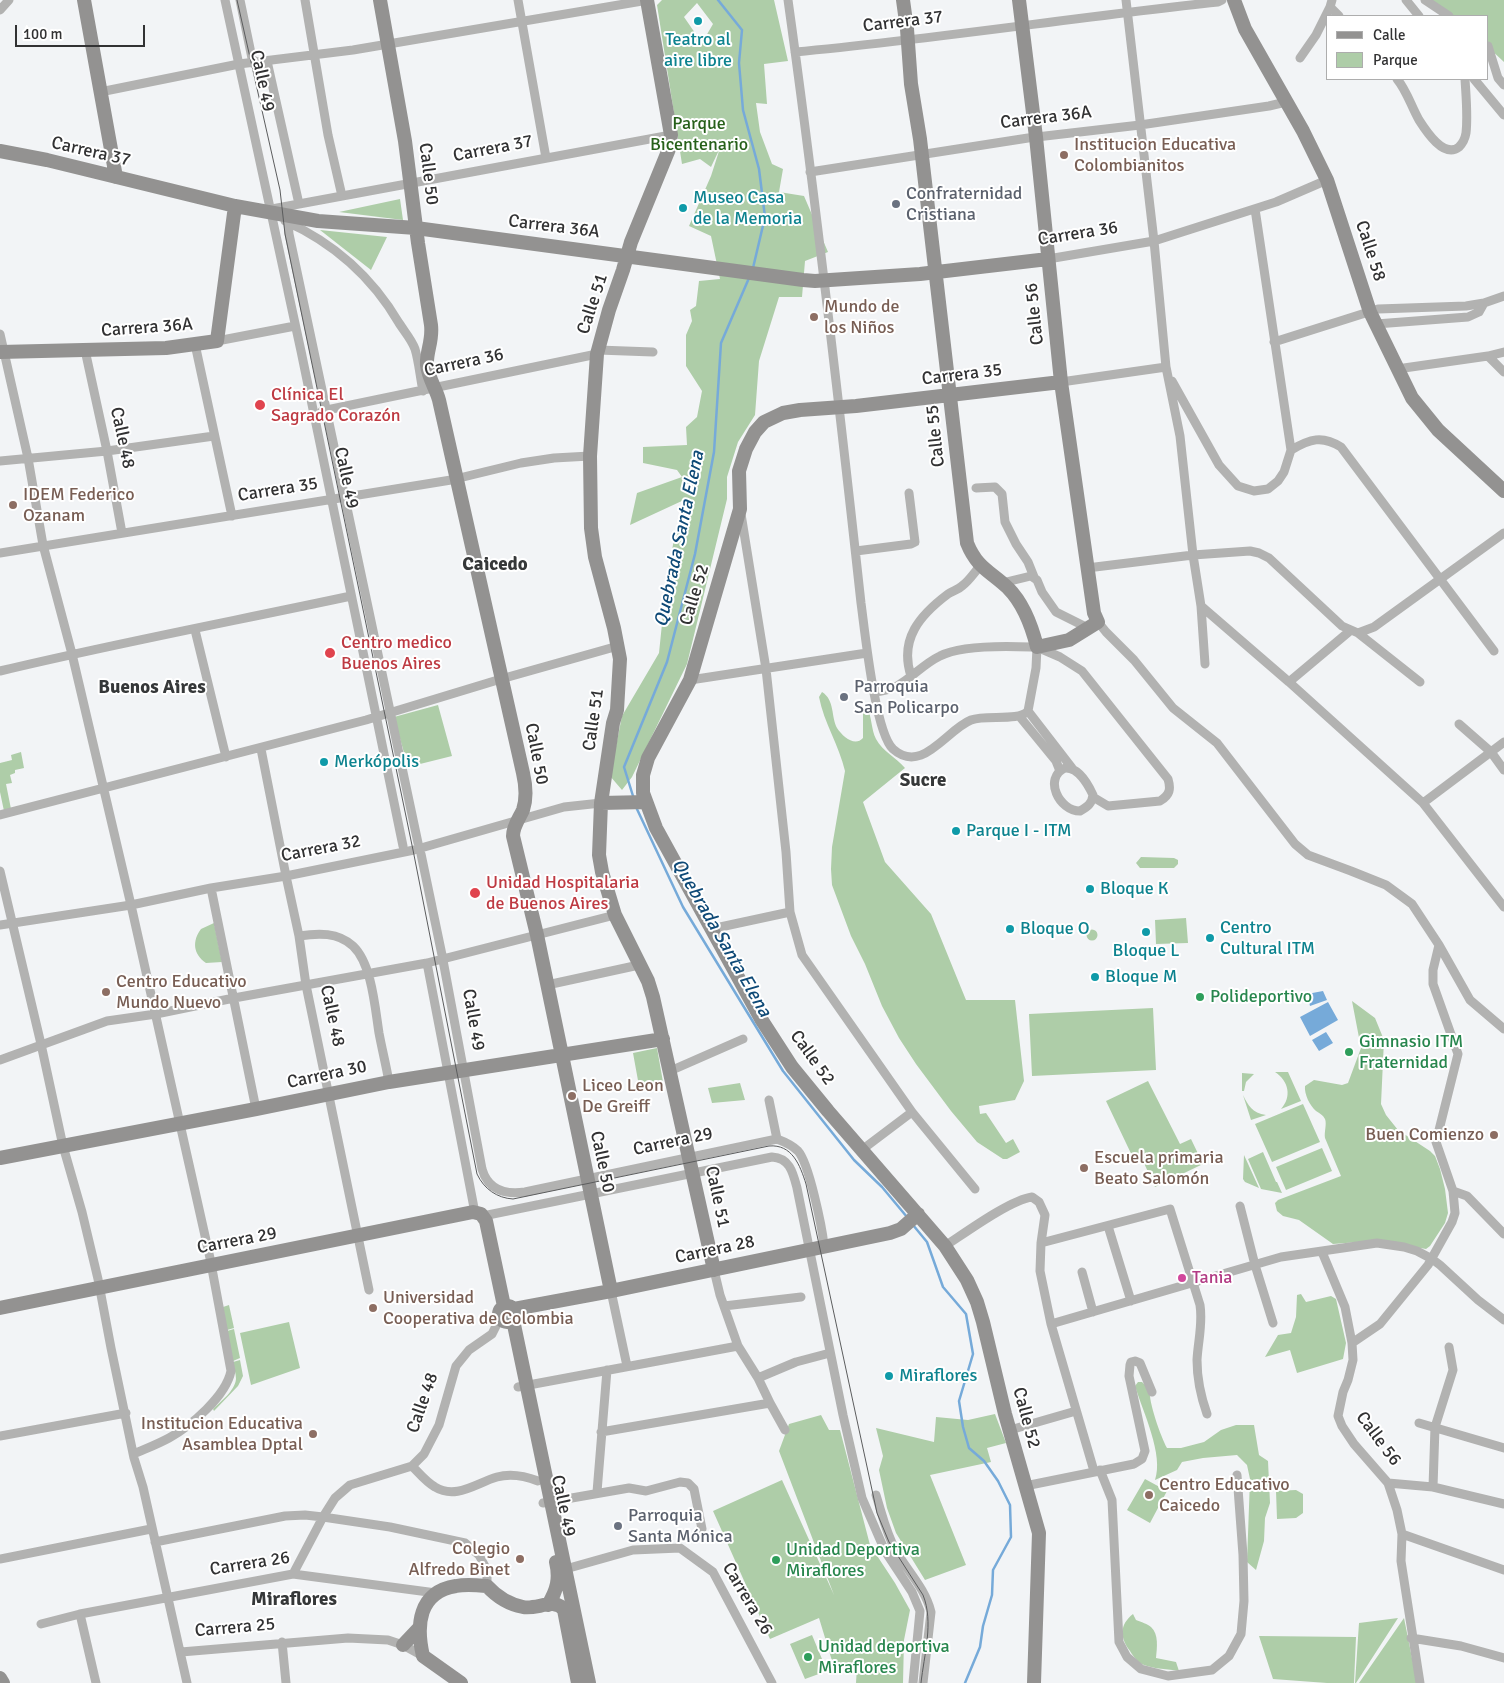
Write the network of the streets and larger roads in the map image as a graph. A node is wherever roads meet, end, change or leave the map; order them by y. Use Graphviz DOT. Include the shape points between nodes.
graph roads {
  1 [pos="9,0"];
  2 [pos="84,0"];
  3 [pos="225,0"];
  4 [pos="240,0"];
  5 [pos="305,0"];
  6 [pos="380,0"];
  7 [pos="518,0"];
  8 [pos="648,0"];
  9 [pos="788,0"];
  10 [pos="904,0"];
  11 [pos="1019,0"];
  12 [pos="1126,0"];
  13 [pos="1222,0"];
  14 [pos="1234,0"];
  15 [pos="1406,0"];
  16 [pos="1425,0"];
  17 [pos="1331,4"];
  18 [pos="0,10"];
  19 [pos="1127,12"];
  20 [pos="1337,15"];
  21 [pos="1418,15"];
  22 [pos="1448,15"];
  23 [pos="523,22"];
  24 [pos="1022,27"];
  25 [pos="908,40"];
  26 [pos="388,44"];
  27 [pos="1489,49"];
  28 [pos="795,52"];
  29 [pos="314,55"];
  30 [pos="1300,58"];
  31 [pos="267,61"];
  32 [pos="253,63"];
  33 [pos="239,64"];
  34 [pos="1397,80"];
  35 [pos="1465,80"];
  36 [pos="1475,80"];
  37 [pos="1504,85"];
  38 [pos="100,92"];
  39 [pos="1286,102"];
  40 [pos="1504,115"];
  41 [pos="1140,125"];
  42 [pos="672,135"];
  43 [pos="1036,137"];
  44 [pos="0,151"];
  45 [pos="921,154"];
  46 [pos="546,158"];
  47 [pos="810,172"];
  48 [pos="116,177"];
  49 [pos="1327,180"];
  50 [pos="411,183"];
  51 [pos="342,196"];
  52 [pos="298,204"];
  53 [pos="236,206"];
  54 [pos="1255,209"];
  55 [pos="274,214"];
  56 [pos="416,228"];
  57 [pos="1154,241"];
  58 [pos="626,256"];
  59 [pos="1048,259"];
  60 [pos="935,272"];
  61 [pos="824,280"];
  62 [pos="1504,296"];
  63 [pos="1484,303"];
  64 [pos="1373,318"];
  65 [pos="295,326"];
  66 [pos="0,334"];
  67 [pos="217,341"];
  68 [pos="1274,342"];
  69 [pos="195,344"];
  70 [pos="414,348"];
  71 [pos="84,350"];
  72 [pos="2,352"];
  73 [pos="597,352"];
  74 [pos="653,352"];
  75 [pos="1504,352"];
  76 [pos="428,354"];
  77 [pos="1488,356"];
  78 [pos="1398,369"];
  79 [pos="1167,371"];
  80 [pos="1504,372"];
  81 [pos="1061,382"];
  82 [pos="429,389"];
  83 [pos="950,395"];
  84 [pos="840,408"];
  85 [pos="326,410"];
  86 [pos="311,413"];
  87 [pos="764,422"];
  88 [pos="214,436"];
  89 [pos="1291,450"];
  90 [pos="107,451"];
  91 [pos="590,456"];
  92 [pos="28,458"];
  93 [pos="0,461"];
  94 [pos="456,479"];
  95 [pos="976,488"];
  96 [pos="1504,490"];
  97 [pos="909,493"];
  98 [pos="345,498"];
  99 [pos="332,500"];
  100 [pos="740,509"];
  101 [pos="232,516"];
  102 [pos="122,533"];
  103 [pos="1504,533"];
  104 [pos="43,545"];
  105 [pos="856,551"];
  106 [pos="0,553"];
  107 [pos="1193,555"];
  108 [pos="980,566"];
  109 [pos="1087,568"];
  110 [pos="1034,577"];
  111 [pos="1440,579"];
  112 [pos="1002,583"];
  113 [pos="351,596"];
  114 [pos="1201,606"];
  115 [pos="1093,625"];
  116 [pos="195,630"];
  117 [pos="1355,632"];
  118 [pos="618,646"];
  119 [pos="1037,648"];
  120 [pos="1494,651"];
  121 [pos="867,653"];
  122 [pos="72,654"];
  123 [pos="1205,664"];
  124 [pos="766,669"];
  125 [pos="0,671"];
  126 [pos="911,676"];
  127 [pos="501,679"];
  128 [pos="690,680"];
  129 [pos="1288,682"];
  130 [pos="1420,682"];
  131 [pos="874,692"];
  132 [pos="389,713"];
  133 [pos="1024,714"];
  134 [pos="376,717"];
  135 [pos="1459,724"];
  136 [pos="1504,742"];
  137 [pos="261,748"];
  138 [pos="1490,752"];
  139 [pos="226,757"];
  140 [pos="1072,768"];
  141 [pos="1504,770"];
  142 [pos="1060,771"];
  143 [pos="605,776"];
  144 [pos="103,789"];
  145 [pos="1093,797"];
  146 [pos="642,802"];
  147 [pos="601,803"];
  148 [pos="620,803"];
  149 [pos="1423,803"];
  150 [pos="0,815"];
  151 [pos="518,820"];
  152 [pos="418,843"];
  153 [pos="403,846"];
  154 [pos="421,854"];
  155 [pos="0,871"];
  156 [pos="286,876"];
  157 [pos="211,888"];
  158 [pos="1504,889"];
  159 [pos="1496,896"];
  160 [pos="132,904"];
  161 [pos="1504,907"];
  162 [pos="790,912"];
  163 [pos="614,915"];
  164 [pos="12,922"];
  165 [pos="0,925"];
  166 [pos="711,929"];
  167 [pos="537,935"];
  168 [pos="299,936"];
  169 [pos="1439,945"];
  170 [pos="443,959"];
  171 [pos="427,963"];
  172 [pos="639,965"];
  173 [pos="368,975"];
  174 [pos="306,985"];
  175 [pos="547,986"];
  176 [pos="234,998"];
  177 [pos="156,1014"];
  178 [pos="1504,1029"];
  179 [pos="743,1038"];
  180 [pos="663,1039"];
  181 [pos="41,1044"];
  182 [pos="560,1055"];
  183 [pos="0,1060"];
  184 [pos="463,1070"];
  185 [pos="670,1071"];
  186 [pos="448,1072"];
  187 [pos="389,1082"];
  188 [pos="329,1094"];
  189 [pos="769,1100"];
  190 [pos="256,1109"];
  191 [pos="912,1112"];
  192 [pos="180,1123"];
  193 [pos="778,1139"];
  194 [pos="62,1146"];
  195 [pos="863,1149"];
  196 [pos="0,1158"];
  197 [pos="690,1158"];
  198 [pos="693,1173"];
  199 [pos="587,1179"];
  200 [pos="496,1189"];
  201 [pos="975,1189"];
  202 [pos="1453,1191"];
  203 [pos="590,1194"];
  204 [pos="1240,1206"];
  205 [pos="480,1214"];
  206 [pos="912,1218"];
  207 [pos="1108,1226"];
  208 [pos="1504,1234"];
  209 [pos="358,1235"];
  210 [pos="1041,1243"];
  211 [pos="824,1245"];
  212 [pos="945,1246"];
  213 [pos="809,1250"];
  214 [pos="1322,1252"];
  215 [pos="1432,1259"];
  216 [pos="212,1265"];
  217 [pos="1255,1265"];
  218 [pos="714,1270"];
  219 [pos="1082,1272"];
  220 [pos="1193,1283"];
  221 [pos="100,1288"];
  222 [pos="369,1290"];
  223 [pos="610,1291"];
  224 [pos="801,1297"];
  225 [pos="1131,1301"];
  226 [pos="724,1306"];
  227 [pos="0,1308"];
  228 [pos="1093,1312"];
  229 [pos="507,1315"];
  230 [pos="1504,1320"];
  231 [pos="1273,1323"];
  232 [pos="1051,1324"];
  233 [pos="1352,1343"];
  234 [pos="738,1346"];
  235 [pos="1449,1346"];
  236 [pos="830,1353"];
  237 [pos="627,1366"];
  238 [pos="607,1370"];
  239 [pos="758,1378"];
  240 [pos="523,1386"];
  241 [pos="1152,1392"];
  242 [pos="770,1403"];
  243 [pos="1076,1411"];
  244 [pos="126,1413"];
  245 [pos="1207,1414"];
  246 [pos="1419,1423"];
  247 [pos="1435,1428"];
  248 [pos="785,1430"];
  249 [pos="1010,1430"];
  250 [pos="601,1432"];
  251 [pos="0,1436"];
  252 [pos="1504,1448"];
  253 [pos="134,1454"];
  254 [pos="412,1466"];
  255 [pos="1097,1470"];
  256 [pos="1237,1475"];
  257 [pos="538,1481"];
  258 [pos="1388,1483"];
  259 [pos="1025,1486"];
  260 [pos="1433,1487"];
  261 [pos="597,1492"];
  262 [pos="876,1495"];
  263 [pos="547,1502"];
  264 [pos="1504,1504"];
  265 [pos="323,1517"];
  266 [pos="151,1529"];
  267 [pos="702,1529"];
  268 [pos="1402,1534"];
  269 [pos="156,1542"];
  270 [pos="0,1559"];
  271 [pos="562,1570"];
  272 [pos="1504,1570"];
  273 [pos="294,1574"];
  274 [pos="487,1586"];
  275 [pos="436,1593"];
  276 [pos="168,1597"];
  277 [pos="548,1605"];
  278 [pos="80,1614"];
  279 [pos="41,1624"];
  280 [pos="420,1627"];
  281 [pos="1411,1638"];
  282 [pos="282,1642"];
  283 [pos="403,1646"];
  284 [pos="181,1652"];
  285 [pos="423,1656"];
  286 [pos="1504,1658"];
  287 [pos="0,1678"];
  288 [pos="3,1683"];
  289 [pos="96,1683"];
  290 [pos="187,1683"];
  291 [pos="286,1683"];
  292 [pos="461,1683"];
  293 [pos="578,1683"];
  294 [pos="589,1683"];
  295 [pos="772,1683"];
  296 [pos="913,1683"];
  297 [pos="923,1683"];
  298 [pos="1034,1683"];
  299 [pos="1420,1683"];
  1 -- 18 [label="street"];
  2 -- 38 [label="street"];
  3 -- 33 [label="street, Calle 49"];
  4 -- 32 [label="street, Calle 49"];
  5 -- 29 [label="street"];
  6 -- 26 [label="street, Calle 50"];
  7 -- 23 [label="street"];
  8 -- 23 [label="street"];
  8 -- 42 [label="street, Calle 51"];
  9 -- 28 [label="street"];
  10 -- 25 [label="street, Calle 55"];
  11 -- 24 [label="street, Calle 56"];
  12 -- 19 [label="street"];
  13 -- 19 [label="street, Carrera 37"];
  14 -- 39 [label="street, Calle 58" via="1245,29"];
  15 -- 21 [label="street"];
  16 -- 22 [label="street"];
  17 -- 20 [label="street"];
  17 -- 30 [label="street"];
  19 -- 24 [label="street, Carrera 37"];
  19 -- 41 [label="street"];
  23 -- 26 [label="street"];
  23 -- 46 [label="street"];
  24 -- 25 [label="street, Carrera 37"];
  24 -- 43 [label="street, Calle 56"];
  25 -- 28 [label="street, Carrera 37"];
  25 -- 45 [label="street, Calle 55"];
  26 -- 29 [label="street"];
  26 -- 50 [label="street, Calle 50"];
  27 -- 37 [label="street" via="1498,78"];
  28 -- 47 [label="street"];
  29 -- 31 [label="street"];
  29 -- 51 [label="street"];
  31 -- 32 [label="street"];
  31 -- 52 [label="street, Calle 49"];
  32 -- 33 [label="street"];
  33 -- 38 [label="street"];
  33 -- 55 [label="street, Calle 49"];
  34 -- 35 [label="street" via="1430,135 1448,150 1462,145 1466,133"];
  36 -- 40 [label="street"];
  38 -- 48 [label="street"];
  39 -- 41 [label="street, Carrera 36A"];
  39 -- 49 [label="street, Calle 58"];
  41 -- 43 [label="street, Carrera 36A"];
  41 -- 57 [label="street"];
  42 -- 46 [label="street, Carrera 37"];
  42 -- 58 [label="street, Calle 51"];
  43 -- 45 [label="street, Carrera 36A"];
  43 -- 59 [label="street, Calle 56"];
  44 -- 48 [label="street, Carrera 37"];
  45 -- 47 [label="street, Carrera 36A"];
  45 -- 60 [label="street, Calle 55"];
  46 -- 50 [label="street, Carrera 37"];
  47 -- 61 [label="street"];
  48 -- 53 [label="street, Carrera 37"];
  49 -- 54 [label="street, Carrera 36"];
  49 -- 64 [label="street, Calle 58"];
  50 -- 51 [label="street, Carrera 37"];
  50 -- 56 [label="street, Calle 50"];
  51 -- 52 [label="street, Carrera 37"];
  52 -- 55 [label="street, Carrera 37"];
  53 -- 55 [label="street, Carrera 37"];
  53 -- 67 [label="street"];
  54 -- 57 [label="street, Carrera 36"];
  54 -- 68 [label="street"];
  55 -- 56 [label="street, Carrera 36A" via="318,221"];
  55 -- 65 [label="street, Calle 49"];
  55 -- 70 [label="street" via="328,245 365,276 386,300"];
  55 -- 85 [label="street, Calle 49" via="289,234"];
  56 -- 58 [label="street, Carrera 36A"];
  56 -- 76 [label="street, Calle 50" via="431,325"];
  57 -- 59 [label="street, Carrera 36"];
  57 -- 79 [label="street"];
  58 -- 61 [label="street, Carrera 36A"];
  58 -- 73 [label="street, Calle 51"];
  59 -- 60 [label="street, Carrera 36"];
  59 -- 81 [label="street, Calle 56"];
  60 -- 61 [label="street, Carrera 36"];
  60 -- 83 [label="street, Calle 55"];
  61 -- 84 [label="street"];
  62 -- 63 [label="street"];
  63 -- 64 [label="street" via="1378,310"];
  63 -- 64 [label="street" via="1478,312 1468,317"];
  64 -- 68 [label="street"];
  64 -- 78 [label="street, Calle 58"];
  65 -- 67 [label="street, Carrera 36A"];
  65 -- 86 [label="street, Calle 49"];
  66 -- 72 [label="street"];
  67 -- 69 [label="street, Carrera 36A"];
  68 -- 89 [label="street"];
  69 -- 71 [label="street, Carrera 36A"];
  69 -- 88 [label="street"];
  70 -- 76 [label="street"];
  70 -- 82 [label="street"];
  71 -- 72 [label="street, Carrera 36A"];
  71 -- 90 [label="street, Calle 48"];
  72 -- 92 [label="street"];
  73 -- 74 [label="street, Carrera 36"];
  73 -- 82 [label="street, Carrera 36"];
  73 -- 91 [label="street, Calle 51"];
  75 -- 77 [label="street"];
  76 -- 82 [label="street, Calle 50"];
  77 -- 78 [label="street"];
  77 -- 80 [label="street"];
  78 -- 96 [label="street, Calle 58" via="1412,398 1438,430"];
  79 -- 81 [label="street, Carrera 35"];
  79 -- 89 [label="street" via="1220,465 1238,486 1254,491 1268,489 1284,472"];
  79 -- 107 [label="street" via="1180,436"];
  81 -- 83 [label="street, Carrera 35"];
  81 -- 109 [label="street, Calle 56"];
  82 -- 85 [label="street, Carrera 36"];
  82 -- 94 [label="street, Calle 50" via="439,400"];
  83 -- 84 [label="street, Carrera 35"];
  83 -- 108 [label="street, Calle 55" via="967,543"];
  84 -- 87 [label="street, Carrera 35" via="783,413"];
  84 -- 105 [label="street"];
  85 -- 86 [label="street, Carrera 36"];
  85 -- 98 [label="street, Calle 49"];
  86 -- 99 [label="street, Calle 49"];
  87 -- 100 [label="street, Calle 52" via="746,449 739,472"];
  88 -- 90 [label="street"];
  88 -- 101 [label="street"];
  89 -- 111 [label="street" via="1320,439 1340,447"];
  90 -- 92 [label="street"];
  90 -- 102 [label="street, Calle 48"];
  91 -- 94 [label="street, Carrera 35" via="522,463"];
  91 -- 118 [label="street, Calle 51" via="591,528 595,558"];
  92 -- 93 [label="street"];
  92 -- 104 [label="street"];
  94 -- 98 [label="street, Carrera 35"];
  94 -- 127 [label="street, Calle 50"];
  95 -- 110 [label="street" via="995,487 1002,494 1005,522"];
  97 -- 105 [label="street" via="915,542"];
  98 -- 99 [label="street, Carrera 35"];
  98 -- 132 [label="street, Calle 49"];
  99 -- 101 [label="street, Carrera 35"];
  99 -- 113 [label="street, Calle 49"];
  100 -- 124 [label="street"];
  100 -- 128 [label="street, Calle 52"];
  101 -- 102 [label="street, Carrera 35"];
  102 -- 104 [label="street, Carrera 35"];
  103 -- 111 [label="street"];
  104 -- 106 [label="street, Carrera 35"];
  104 -- 122 [label="street"];
  105 -- 121 [label="street"];
  107 -- 109 [label="street"];
  107 -- 114 [label="street"];
  107 -- 117 [label="street" via="1259,553 1269,558 1342,626"];
  108 -- 112 [label="street, Calle 55"];
  108 -- 126 [label="street" via="962,586 918,622 907,647"];
  109 -- 115 [label="street, Calle 56"];
  110 -- 112 [label="street"];
  110 -- 115 [label="street" via="1056,612"];
  111 -- 117 [label="street" via="1374,627"];
  111 -- 120 [label="street"];
  112 -- 119 [label="street, Calle 55" via="1022,607 1032,626"];
  113 -- 116 [label="street"];
  113 -- 134 [label="street, Calle 49"];
  114 -- 123 [label="street"];
  114 -- 129 [label="street"];
  115 -- 119 [label="street" via="1069,640"];
  115 -- 169 [label="street" via="1134,660 1173,708 1217,743 1295,844 1308,855 1386,885 1412,904"];
  116 -- 122 [label="street"];
  116 -- 139 [label="street"];
  117 -- 129 [label="street"];
  117 -- 130 [label="street"];
  118 -- 127 [label="street"];
  118 -- 143 [label="street, Calle 51" via="617,710"];
  119 -- 126 [label="street" via="958,649 940,655"];
  119 -- 133 [label="street" via="1036,668"];
  119 -- 145 [label="street" via="1060,656 1082,671 1168,779 1170,788 1160,801 1108,806"];
  121 -- 124 [label="street"];
  121 -- 131 [label="street"];
  122 -- 125 [label="street"];
  122 -- 144 [label="street"];
  124 -- 128 [label="street"];
  124 -- 162 [label="street"];
  126 -- 131 [label="street" via="898,686"];
  127 -- 132 [label="street"];
  127 -- 151 [label="street, Calle 50" via="525,784 525,802"];
  128 -- 146 [label="street, Calle 52" via="644,769"];
  129 -- 149 [label="street"];
  131 -- 133 [label="street" via="886,740 894,750 906,756 923,755 972,719"];
  132 -- 134 [label="street"];
  132 -- 152 [label="street, Calle 49"];
  133 -- 140 [label="street"];
  133 -- 142 [label="street"];
  134 -- 137 [label="street"];
  134 -- 153 [label="street, Calle 49"];
  135 -- 138 [label="street"];
  136 -- 138 [label="street"];
  137 -- 139 [label="street"];
  137 -- 156 [label="street, Calle 48"];
  138 -- 141 [label="street"];
  138 -- 149 [label="street"];
  139 -- 144 [label="street"];
  140 -- 142 [label="street"];
  140 -- 145 [label="street" via="1086,783"];
  142 -- 145 [label="street" via="1055,792 1066,807 1080,811"];
  143 -- 147 [label="street, Calle 51"];
  143 -- 148 [label="street"];
  144 -- 150 [label="street"];
  144 -- 160 [label="street"];
  146 -- 148 [label="street, Carrera 32"];
  146 -- 166 [label="street, Calle 52"];
  147 -- 148 [label="street, Carrera 32"];
  147 -- 151 [label="street, Carrera 32" via="564,807"];
  147 -- 163 [label="street, Calle 51" via="599,855"];
  149 -- 159 [label="street"];
  151 -- 156 [label="street, Carrera 32" via="414,850"];
  151 -- 167 [label="street, Calle 50" via="513,836"];
  154 -- 170 [label="street, Calle 49"];
  155 -- 164 [label="street"];
  156 -- 157 [label="street, Carrera 32"];
  156 -- 168 [label="street, Calle 48"];
  157 -- 160 [label="street, Carrera 32"];
  157 -- 176 [label="street"];
  158 -- 159 [label="street"];
  159 -- 161 [label="street"];
  160 -- 164 [label="street, Carrera 32"];
  160 -- 177 [label="street"];
  162 -- 166 [label="street"];
  162 -- 191 [label="street" via="805,960"];
  163 -- 167 [label="street"];
  163 -- 172 [label="street, Calle 51"];
  164 -- 165 [label="street, Carrera 32"];
  164 -- 181 [label="street"];
  166 -- 195 [label="street, Calle 52" via="792,1067"];
  167 -- 170 [label="street"];
  167 -- 175 [label="street, Calle 50"];
  168 -- 173 [label="street" via="318,933 342,938 361,956"];
  168 -- 174 [label="street, Calle 48"];
  169 -- 178 [label="street" via="1470,1000"];
  169 -- 202 [label="street" via="1433,984 1458,1054 1436,1142"];
  170 -- 171 [label="street"];
  170 -- 184 [label="street, Calle 49"];
  171 -- 173 [label="street"];
  171 -- 186 [label="street, Calle 49"];
  172 -- 175 [label="street"];
  172 -- 180 [label="street, Calle 51" via="653,997"];
  173 -- 174 [label="street"];
  173 -- 187 [label="street"];
  174 -- 176 [label="street"];
  174 -- 188 [label="street, Calle 48"];
  175 -- 182 [label="street, Calle 50"];
  176 -- 177 [label="street"];
  176 -- 190 [label="street"];
  177 -- 181 [label="street" via="107,1021"];
  177 -- 192 [label="street"];
  179 -- 185 [label="street"];
  180 -- 182 [label="street, Carrera 30"];
  180 -- 185 [label="street, Calle 51"];
  181 -- 183 [label="street"];
  181 -- 194 [label="street"];
  182 -- 184 [label="street, Carrera 30"];
  182 -- 199 [label="street, Calle 50"];
  184 -- 186 [label="street, Carrera 30"];
  184 -- 200 [label="street, Calle 49" via="484,1175"];
  185 -- 197 [label="street, Calle 51"];
  186 -- 187 [label="street, Carrera 30"];
  186 -- 205 [label="street, Calle 49"];
  187 -- 188 [label="street, Carrera 30"];
  188 -- 190 [label="street, Carrera 30"];
  188 -- 209 [label="street, Calle 48"];
  189 -- 193 [label="street"];
  190 -- 192 [label="street, Carrera 30"];
  191 -- 195 [label="street"];
  191 -- 201 [label="street"];
  192 -- 194 [label="street, Carrera 30"];
  192 -- 216 [label="street"];
  193 -- 197 [label="street, Carrera 29"];
  193 -- 211 [label="street" via="798,1150 804,1158"];
  194 -- 196 [label="street, Carrera 30"];
  194 -- 221 [label="street"];
  195 -- 206 [label="street, Calle 52"];
  197 -- 198 [label="street, Calle 51"];
  197 -- 199 [label="street, Carrera 29"];
  198 -- 203 [label="street, Carrera 29"];
  198 -- 213 [label="street, Carrera 29" via="772,1157 787,1162 794,1175"];
  198 -- 218 [label="street, Calle 51"];
  199 -- 200 [label="street, Carrera 29" via="514,1194"];
  199 -- 203 [label="street, Calle 50"];
  202 -- 208 [label="street" via="1467,1196"];
  202 -- 215 [label="street" via="1455,1212 1452,1222"];
  203 -- 205 [label="street, Carrera 29"];
  203 -- 223 [label="street, Calle 50"];
  204 -- 217 [label="street"];
  205 -- 209 [label="street, Carrera 29"];
  205 -- 229 [label="street, Calle 49" via="486,1221"];
  206 -- 211 [label="street, Carrera 28" via="890,1233"];
  206 -- 212 [label="street, Calle 52"];
  207 -- 210 [label="street"];
  207 -- 220 [label="street" via="1170,1209"];
  207 -- 225 [label="street"];
  209 -- 216 [label="street, Carrera 29"];
  209 -- 222 [label="street, Calle 48"];
  210 -- 212 [label="street" via="1044,1215 1039,1202 1032,1197 1001,1211"];
  210 -- 232 [label="street" via="1040,1271"];
  211 -- 213 [label="street, Carrera 28"];
  212 -- 249 [label="street, Calle 52" via="977,1302"];
  213 -- 218 [label="street, Carrera 28"];
  213 -- 236 [label="street"];
  214 -- 215 [label="street" via="1377,1243 1404,1247"];
  214 -- 217 [label="street" via="1281,1257"];
  214 -- 233 [label="street, Calle 56" via="1345,1307"];
  215 -- 230 [label="street"];
  215 -- 233 [label="street" via="1380,1324"];
  216 -- 221 [label="street, Carrera 29"];
  216 -- 253 [label="street" via="231,1371 225,1387 196,1418 171,1437"];
  217 -- 220 [label="street"];
  217 -- 231 [label="street"];
  218 -- 223 [label="street, Carrera 28"];
  218 -- 226 [label="street, Calle 51"];
  219 -- 228 [label="street"];
  220 -- 225 [label="street"];
  220 -- 245 [label="street" via="1202,1318 1197,1362"];
  221 -- 227 [label="street, Carrera 29"];
  221 -- 244 [label="street"];
  223 -- 229 [label="street, Carrera 28"];
  223 -- 237 [label="street, Calle 50"];
  224 -- 226 [label="street"];
  225 -- 228 [label="street"];
  226 -- 234 [label="street, Calle 51"];
  228 -- 232 [label="street"];
  229 -- 240 [label="street, Calle 49"];
  229 -- 254 [label="street, Calle 48" via="492,1334 469,1350 456,1366 439,1425 424,1454"];
  232 -- 243 [label="street"];
  233 -- 258 [label="street, Calle 56" via="1353,1360 1338,1416 1354,1444"];
  234 -- 237 [label="street"];
  234 -- 239 [label="street, Calle 51"];
  235 -- 247 [label="street" via="1453,1370"];
  236 -- 239 [label="street" via="796,1362"];
  236 -- 296 [label="street" via="862,1498 885,1551 918,1602 920,1611"];
  237 -- 238 [label="street"];
  238 -- 240 [label="street"];
  238 -- 250 [label="street"];
  239 -- 242 [label="street, Calle 51"];
  240 -- 257 [label="street, Calle 49"];
  240 -- 263 [label="street, Calle 49"];
  241 -- 255 [label="street" via="1140,1364 1131,1362 1129,1376 1145,1451 1142,1459 1134,1464"];
  242 -- 248 [label="street, Calle 51"];
  242 -- 250 [label="street"];
  243 -- 249 [label="street"];
  243 -- 255 [label="street"];
  244 -- 251 [label="street"];
  244 -- 253 [label="street"];
  246 -- 247 [label="street"];
  247 -- 252 [label="street"];
  247 -- 260 [label="street"];
  249 -- 259 [label="street, Calle 52"];
  250 -- 261 [label="street"];
  253 -- 266 [label="street"];
  254 -- 257 [label="street" via="426,1481 445,1491 468,1489 506,1475"];
  254 -- 265 [label="street" via="350,1485 335,1498"];
  255 -- 256 [label="street" via="1112,1500 1119,1642 1127,1657 1141,1669 1168,1676 1212,1670 1229,1656 1241,1634 1243,1555"];
  255 -- 259 [label="street"];
  257 -- 263 [label="street, Calle 49"];
  258 -- 260 [label="street"];
  258 -- 268 [label="street, Calle 56"];
  259 -- 298 [label="street, Calle 52" via="1039,1534"];
  260 -- 264 [label="street"];
  261 -- 263 [label="street"];
  261 -- 267 [label="street" via="628,1488 646,1491 688,1483 694,1489"];
  262 -- 297 [label="street" via="888,1534 922,1590 931,1612"];
  263 -- 271 [label="street, Calle 49"];
  265 -- 269 [label="street" via="305,1514 285,1516"];
  265 -- 273 [label="street"];
  265 -- 274 [label="street" via="465,1543 479,1555 487,1570"];
  266 -- 269 [label="street"];
  266 -- 270 [label="street"];
  268 -- 272 [label="street"];
  268 -- 281 [label="street, Calle 56" via="1401,1561"];
  269 -- 276 [label="street"];
  271 -- 277 [label="street, Calle 49"];
  271 -- 294 [label="street, Calle 49"];
  271 -- 295 [label="street, Carrera 26" via="633,1550 680,1548 713,1572"];
  273 -- 275 [label="street, Carrera 26"];
  273 -- 276 [label="street, Carrera 26"];
  274 -- 275 [label="street, Carrera 26" via="453,1586"];
  274 -- 277 [label="street" via="510,1604 525,1608"];
  275 -- 280 [label="street" via="424,1608"];
  276 -- 278 [label="street, Carrera 26"];
  276 -- 284 [label="street"];
  277 -- 293 [label="street" via="554,1603 564,1610"];
  278 -- 279 [label="street, Carrera 26"];
  278 -- 289 [label="street"];
  280 -- 283 [label="street"];
  280 -- 285 [label="street"];
  281 -- 286 [label="street" via="1461,1646"];
  281 -- 299 [label="street, Calle 56"];
  282 -- 283 [label="street, Carrera 25" via="348,1638 388,1640"];
  282 -- 284 [label="street, Carrera 25"];
  282 -- 291 [label="street"];
  283 -- 285 [label="street, Carrera 25"];
  284 -- 290 [label="street"];
  285 -- 292 [label="street, Carrera 25"];
  287 -- 288 [label="street"];
}
